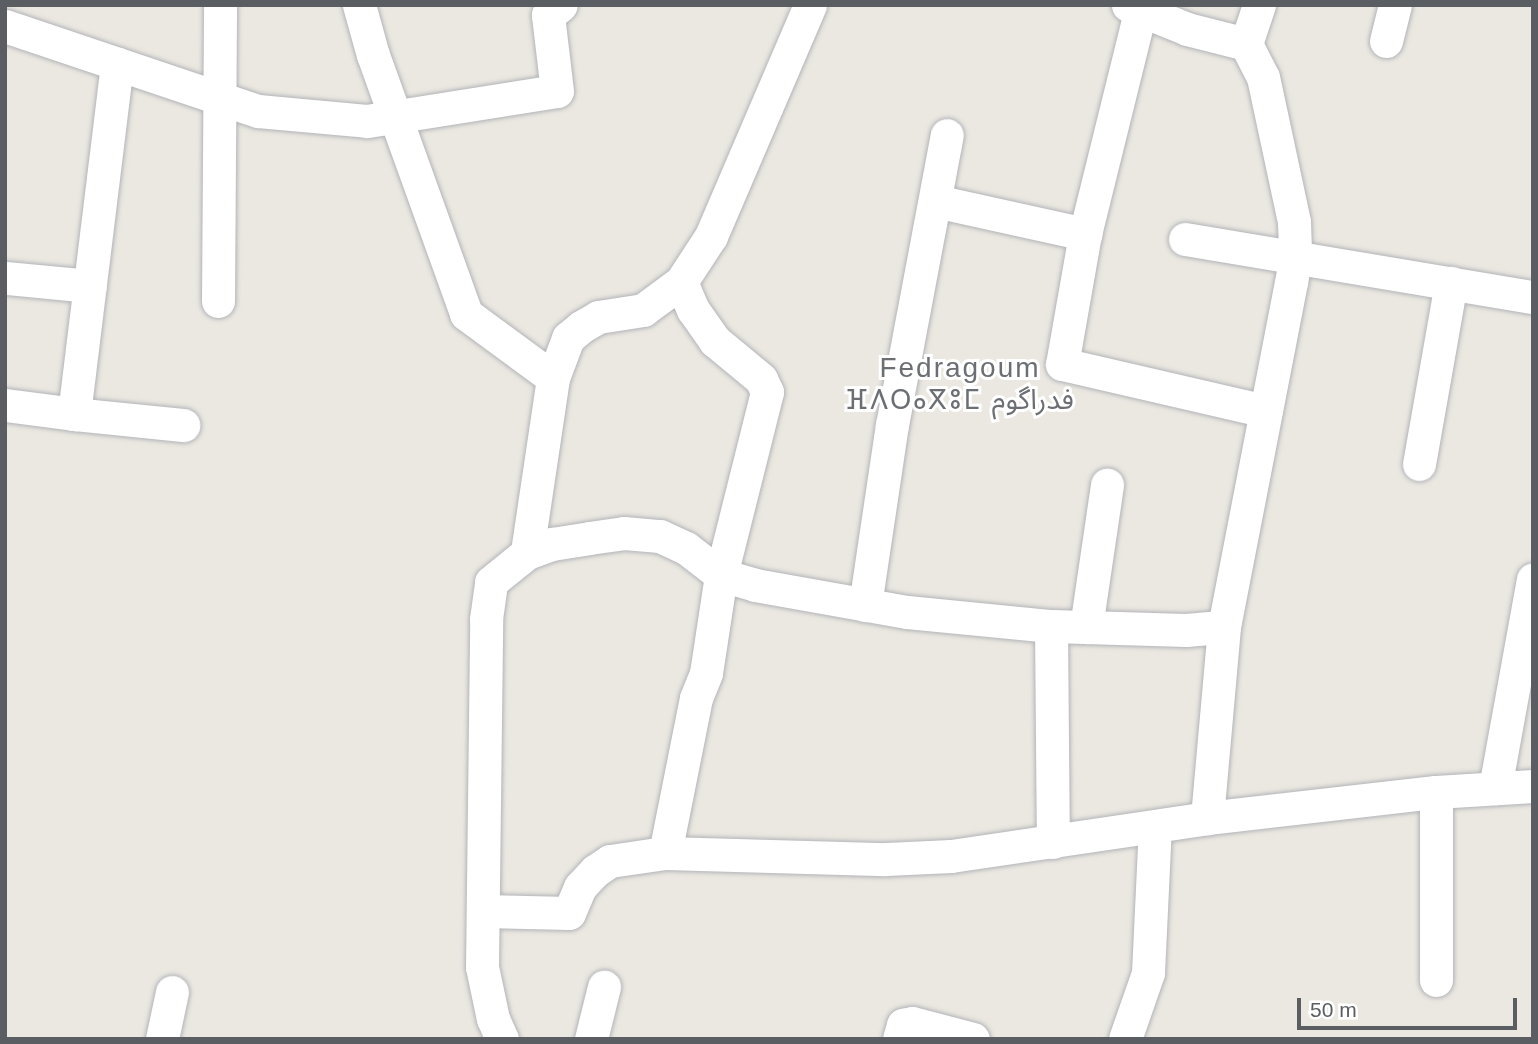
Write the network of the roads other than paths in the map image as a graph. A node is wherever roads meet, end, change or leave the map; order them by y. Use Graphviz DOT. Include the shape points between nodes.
graph roads {
  1 [pos="220,5"];
  2 [pos="359,5"];
  3 [pos="561,5"];
  4 [pos="810,5"];
  5 [pos="1259,5"];
  6 [pos="1395,5"];
  7 [pos="1134,9"];
  8 [pos="5,26"];
  9 [pos="1386,41"];
  10 [pos="1246,44"];
  11 [pos="117,64"];
  12 [pos="220,99"];
  13 [pos="395,117"];
  14 [pos="947,135"];
  15 [pos="935,201"];
  16 [pos="1085,234"];
  17 [pos="1185,239"];
  18 [pos="1295,258"];
  19 [pos="6,278"];
  20 [pos="681,282"];
  21 [pos="1451,283"];
  22 [pos="90,286"];
  23 [pos="5,287"];
  24 [pos="1533,297"];
  25 [pos="218,301"];
  26 [pos="553,378"];
  27 [pos="5,405"];
  28 [pos="1266,411"];
  29 [pos="74,414"];
  30 [pos="183,425"];
  31 [pos="1419,464"];
  32 [pos="1107,485"];
  33 [pos="527,553"];
  34 [pos="721,575"];
  35 [pos="1533,579"];
  36 [pos="865,605"];
  37 [pos="1051,626"];
  38 [pos="1086,627"];
  39 [pos="1224,627"];
  40 [pos="1533,786"];
  41 [pos="1494,789"];
  42 [pos="1436,792"];
  43 [pos="1207,818"];
  44 [pos="1154,827"];
  45 [pos="1053,842"];
  46 [pos="665,853"];
  47 [pos="484,911"];
  48 [pos="1436,979"];
  49 [pos="604,987"];
  50 [pos="172,992"];
  51 [pos="162,1039"];
  52 [pos="502,1039"];
  53 [pos="591,1039"];
  54 [pos="899,1039"];
  55 [pos="973,1039"];
  56 [pos="1125,1039"];
  1 -- 12 [label="street"];
  2 -- 13 [label="street"];
  3 -- 13 [label="street" via="548,15 557,91"];
  4 -- 20 [label="street" via="711,236"];
  5 -- 10 [label="street"];
  6 -- 9 [label="street"];
  7 -- 10 [label="street" via="1186,29"];
  7 -- 16 [label="street"];
  8 -- 11 [label="street"];
  10 -- 18 [label="street" via="1263,77 1294,222"];
  11 -- 12 [label="street"];
  11 -- 22 [label="street"];
  12 -- 13 [label="street" via="258,111 367,121"];
  12 -- 25 [label="street"];
  13 -- 26 [label="street" via="466,314"];
  14 -- 15 [label="street"];
  15 -- 16 [label="street"];
  15 -- 36 [label="street" via="892,425"];
  16 -- 28 [label="street" via="1062,364"];
  17 -- 18 [label="street"];
  18 -- 21 [label="street"];
  18 -- 28 [label="street"];
  19 -- 22 [label="street"];
  19 -- 23 [label="street"];
  20 -- 26 [label="street" via="643,310 598,317 581,327 568,338"];
  20 -- 34 [label="street" via="693,310 715,341 761,379 767,392"];
  21 -- 24 [label="street"];
  21 -- 31 [label="street"];
  22 -- 29 [label="street"];
  26 -- 33 [label="street"];
  27 -- 29 [label="street"];
  28 -- 39 [label="street"];
  29 -- 30 [label="street"];
  32 -- 38 [label="street"];
  33 -- 34 [label="street" via="552,544 624,533 660,536 686,548"];
  33 -- 47 [label="street" via="491,582 486,619"];
  34 -- 36 [label="street"];
  34 -- 46 [label="street" via="706,673 696,698"];
  35 -- 41 [label="street"];
  36 -- 37 [label="street"];
  37 -- 38 [label="street"];
  37 -- 45 [label="street"];
  38 -- 39 [label="street"];
  39 -- 43 [label="street"];
  40 -- 41 [label="street"];
  41 -- 42 [label="street"];
  42 -- 43 [label="street"];
  42 -- 48 [label="street"];
  43 -- 44 [label="street"];
  44 -- 45 [label="street"];
  44 -- 56 [label="street" via="1148,973"];
  45 -- 46 [label="street" via="951,856 886,859"];
  46 -- 47 [label="street" via="610,861 580,887 569,913"];
  47 -- 52 [label="street" via="482,967"];
  49 -- 53 [label="street"];
  50 -- 51 [label="street"];
  54 -- 55 [label="street" via="904,1025 912,1023"];
}
